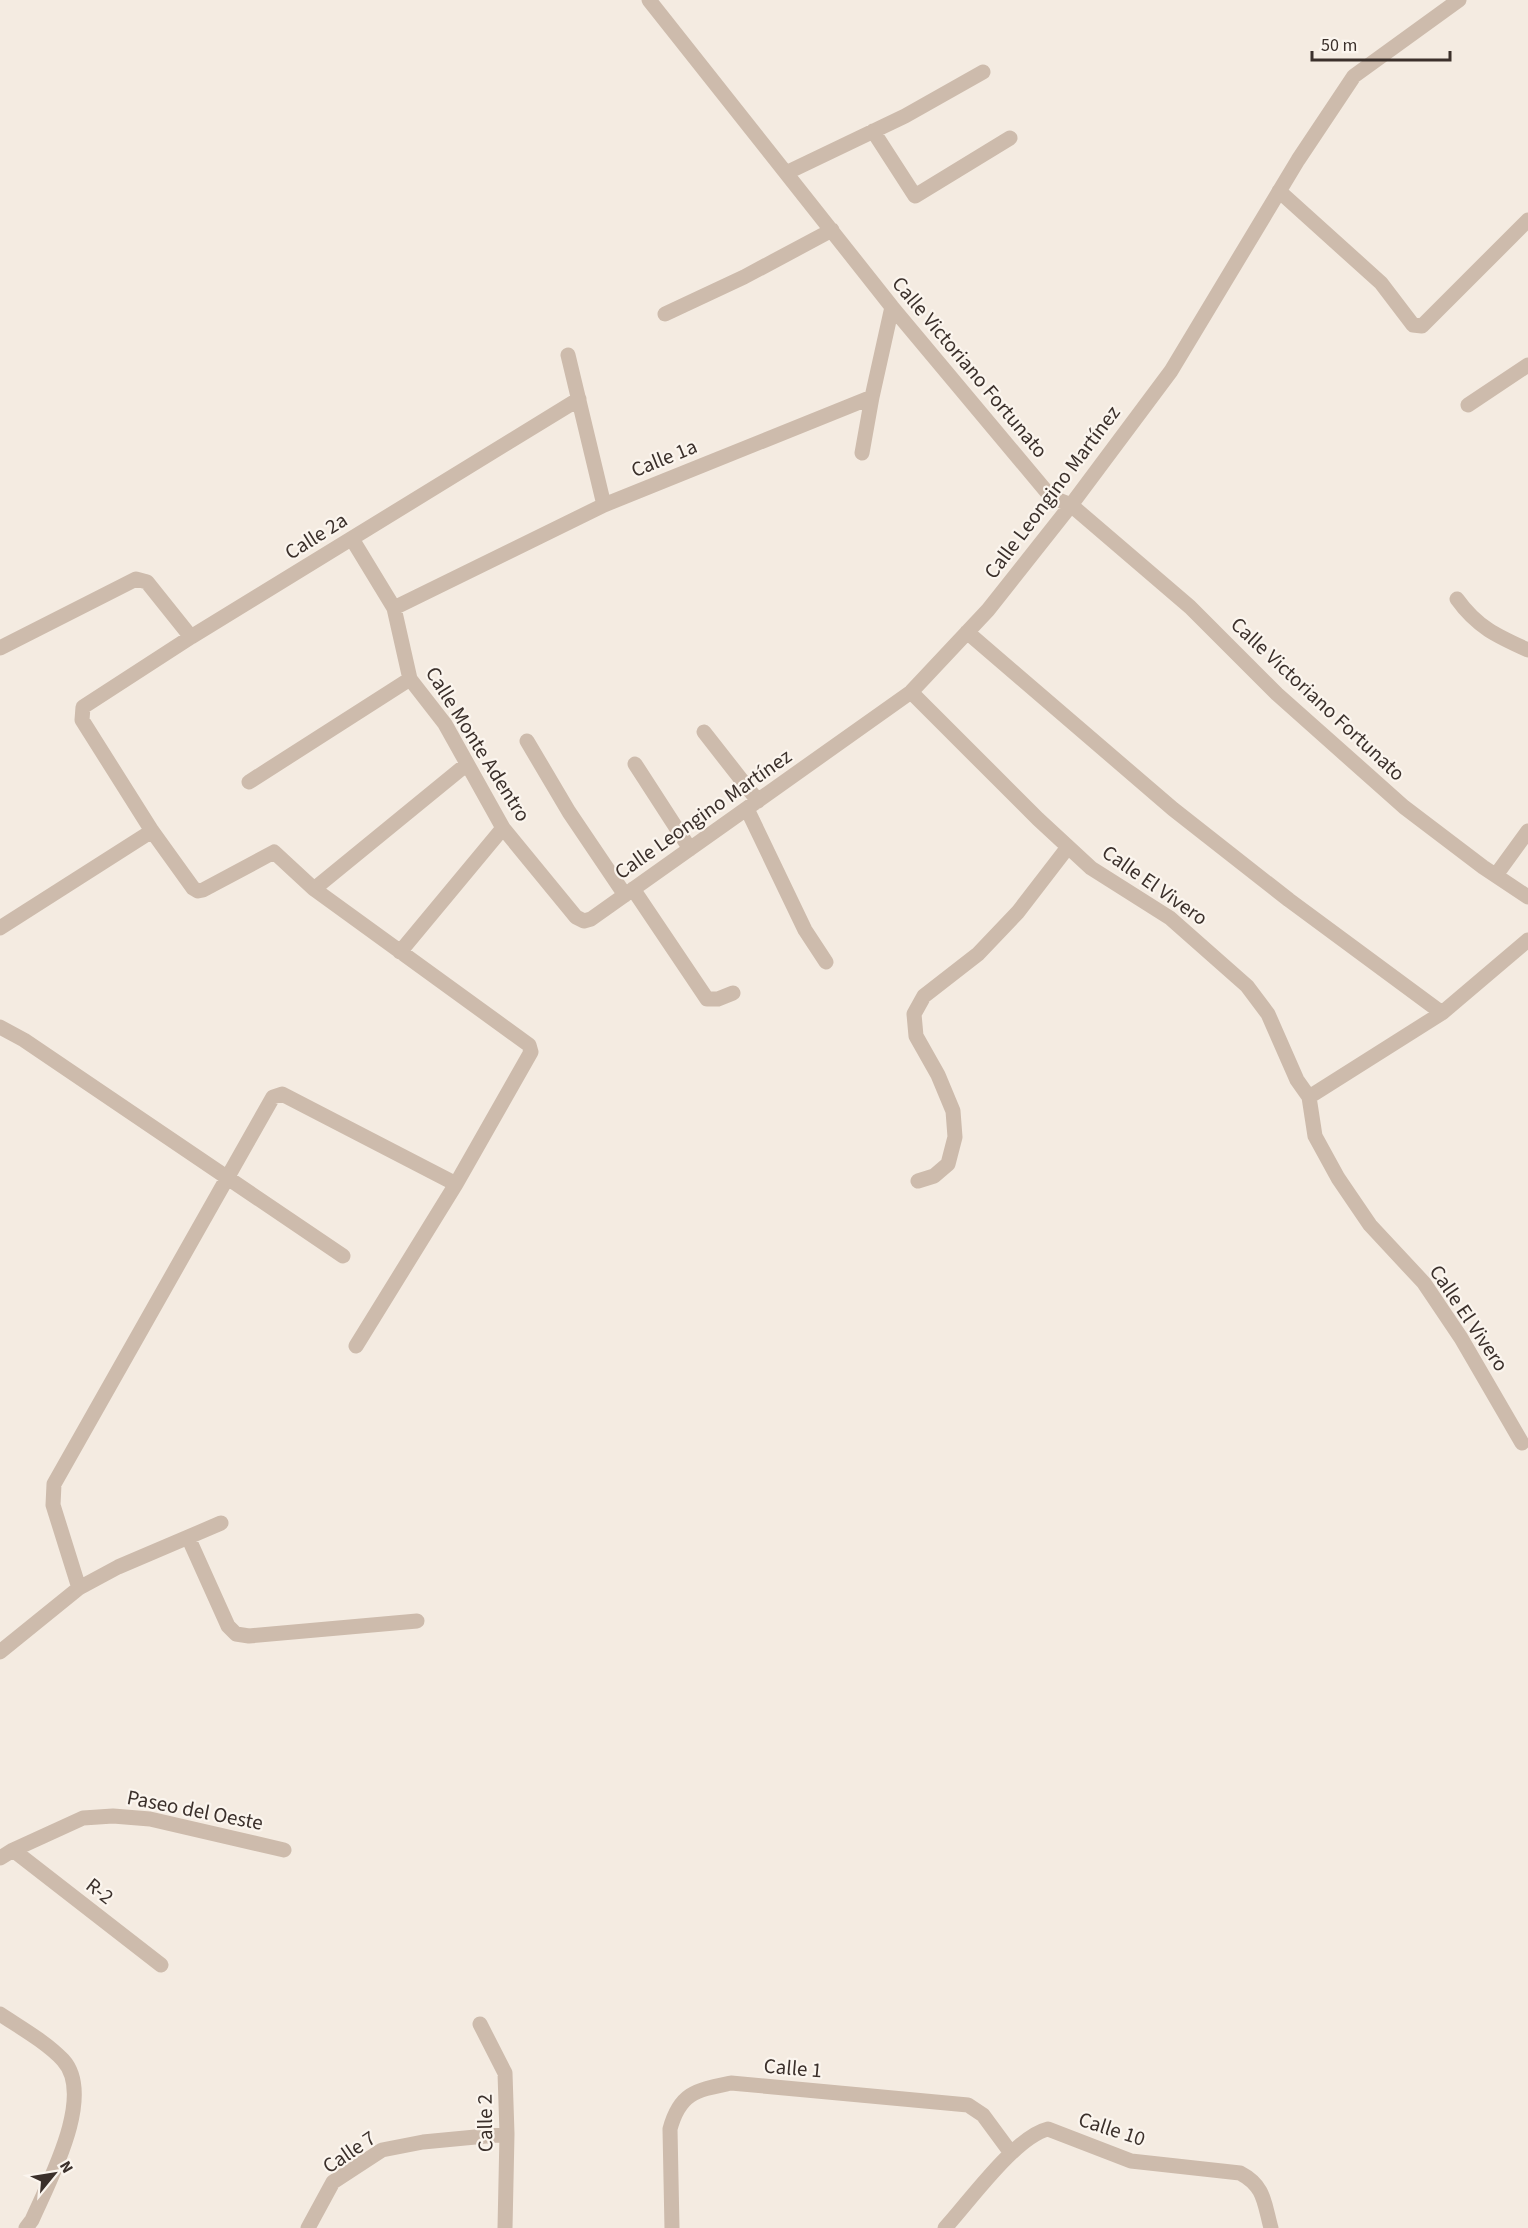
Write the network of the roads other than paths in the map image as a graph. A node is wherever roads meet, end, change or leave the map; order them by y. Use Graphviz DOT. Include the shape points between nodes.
graph roads {
  1 [pos="649,0"];
  2 [pos="1459,0"];
  3 [pos="983,72"];
  4 [pos="873,131"];
  5 [pos="1010,138"];
  6 [pos="786,173"];
  7 [pos="1279,191"];
  8 [pos="1528,220"];
  9 [pos="832,231"];
  10 [pos="892,307"];
  11 [pos="665,314"];
  12 [pos="568,355"];
  13 [pos="1528,365"];
  14 [pos="872,397"];
  15 [pos="579,399"];
  16 [pos="1468,405"];
  17 [pos="862,453"];
  18 [pos="604,505"];
  19 [pos="1071,505"];
  20 [pos="352,539"];
  21 [pos="1457,599"];
  22 [pos="394,608"];
  23 [pos="967,632"];
  24 [pos="191,637"];
  25 [pos="0,648"];
  26 [pos="1528,650"];
  27 [pos="410,679"];
  28 [pos="911,692"];
  29 [pos="704,732"];
  30 [pos="526,741"];
  31 [pos="467,764"];
  32 [pos="635,764"];
  33 [pos="249,782"];
  34 [pos="752,805"];
  35 [pos="503,828"];
  36 [pos="152,831"];
  37 [pos="1528,831"];
  38 [pos="1068,847"];
  39 [pos="690,849"];
  40 [pos="1496,875"];
  41 [pos="314,889"];
  42 [pos="629,892"];
  43 [pos="1528,897"];
  44 [pos="584,921"];
  45 [pos="0,928"];
  46 [pos="1528,940"];
  47 [pos="400,952"];
  48 [pos="826,962"];
  49 [pos="733,993"];
  50 [pos="1442,1013"];
  51 [pos="0,1027"];
  52 [pos="1309,1097"];
  53 [pos="228,1178"];
  54 [pos="918,1181"];
  55 [pos="456,1184"];
  56 [pos="343,1256"];
  57 [pos="356,1346"];
  58 [pos="1522,1443"];
  59 [pos="221,1523"];
  60 [pos="188,1537"];
  61 [pos="79,1588"];
  62 [pos="417,1621"];
  63 [pos="0,1652"];
  64 [pos="14,1850"];
  65 [pos="284,1850"];
  66 [pos="0,1858"];
  67 [pos="161,1965"];
  68 [pos="0,2014"];
  69 [pos="480,2024"];
  70 [pos="507,2134"];
  71 [pos="1011,2153"];
  72 [pos="26,2228"];
  73 [pos="308,2228"];
  74 [pos="505,2228"];
  75 [pos="672,2228"];
  76 [pos="945,2228"];
  77 [pos="1271,2228"];
  1 -- 6 [label="street, Calle Victoriano Fortunato"];
  2 -- 7 [label="street, Calle Leongino Martínez" via="1354,76"];
  3 -- 4 [label="street"];
  4 -- 5 [label="street" via="915,196"];
  4 -- 6 [label="street"];
  6 -- 9 [label="street, Calle Victoriano Fortunato"];
  7 -- 8 [label="street" via="1381,284 1413,325 1422,326"];
  7 -- 19 [label="street, Calle Leongino Martínez" via="1170,371"];
  9 -- 10 [label="street, Calle Victoriano Fortunato"];
  9 -- 11 [label="street"];
  10 -- 14 [label="street"];
  10 -- 19 [label="street, Calle Victoriano Fortunato" via="1051,497"];
  12 -- 15 [label="street"];
  13 -- 16 [label="street"];
  14 -- 17 [label="street"];
  14 -- 18 [label="street, Calle 1a"];
  15 -- 18 [label="street"];
  15 -- 20 [label="street, Calle 2a"];
  18 -- 22 [label="street, Calle 1a"];
  19 -- 23 [label="street, Calle Leongino Martínez"];
  19 -- 40 [label="street, Calle Victoriano Fortunato" via="1190,607 1277,694 1404,807"];
  20 -- 22 [label="street, Calle Monte Adentro"];
  20 -- 24 [label="street, Calle 2a"];
  21 -- 26 [label="street" via="1492,634"];
  22 -- 27 [label="street, Calle Monte Adentro"];
  23 -- 28 [label="street, Calle Leongino Martínez"];
  23 -- 50 [label="street" via="1173,809"];
  24 -- 25 [label="street" via="147,582 136,579"];
  24 -- 36 [label="street, Calle 2a" via="83,707 81,714"];
  27 -- 31 [label="street, Calle Monte Adentro" via="445,724"];
  27 -- 33 [label="street"];
  28 -- 34 [label="street, Calle Leongino Martínez"];
  28 -- 38 [label="street, Calle El Vivero"];
  29 -- 34 [label="street"];
  30 -- 42 [label="street" via="569,812"];
  31 -- 35 [label="street, Calle Monte Adentro"];
  31 -- 41 [label="street"];
  32 -- 39 [label="street"];
  34 -- 39 [label="street, Calle Leongino Martínez"];
  34 -- 48 [label="street" via="805,930"];
  35 -- 44 [label="street, Calle Monte Adentro" via="576,917"];
  35 -- 47 [label="street"];
  36 -- 41 [label="street" via="198,891 274,852"];
  36 -- 45 [label="street"];
  37 -- 40 [label="street"];
  38 -- 52 [label="street, Calle El Vivero" via="1091,868 1170,918 1247,986 1268,1014 1297,1080"];
  38 -- 54 [label="street" via="1018,912 978,954 924,996 914,1014 916,1036 953,1111 955,1137 948,1164 934,1176"];
  39 -- 42 [label="street, Calle Leongino Martínez"];
  40 -- 43 [label="street, Calle Victoriano Fortunato"];
  41 -- 47 [label="street"];
  42 -- 44 [label="street, Calle Leongino Martínez"];
  42 -- 49 [label="street" via="707,999"];
  46 -- 50 [label="street"];
  47 -- 55 [label="street" via="530,1045 531,1052"];
  50 -- 52 [label="street"];
  51 -- 53 [label="street"];
  52 -- 58 [label="street, Calle El Vivero" via="1315,1136 1338,1178 1370,1225 1424,1283"];
  53 -- 55 [label="street" via="273,1098 282,1094"];
  53 -- 56 [label="street"];
  53 -- 61 [label="street" via="54,1484 53,1505"];
  55 -- 57 [label="street"];
  59 -- 60 [label="street"];
  60 -- 61 [label="street"];
  60 -- 62 [label="street" via="228,1626 236,1634"];
  61 -- 63 [label="street"];
  64 -- 65 [label="street, Paseo del Oeste" via="83,1818 113,1816 150,1819"];
  64 -- 66 [label="street, Paseo del Oeste"];
  64 -- 67 [label="street, R-2"];
  68 -- 72 [label="street" via="65,2062 73,2081 75,2105 66,2140"];
  69 -- 70 [label="street, Calle 2" via="505,2073"];
  70 -- 73 [label="street, Calle 7" via="382,2150 333,2182"];
  70 -- 74 [label="street, Calle 2"];
  71 -- 75 [label="street, Calle 1" via="983,2115 968,2105 731,2084 700,2089 684,2098 670,2129"];
  71 -- 76 [label="street, Calle 10"];
  71 -- 77 [label="street, Calle 10" via="1039,2131 1048,2129 1131,2161 1240,2172 1261,2189"];
}
